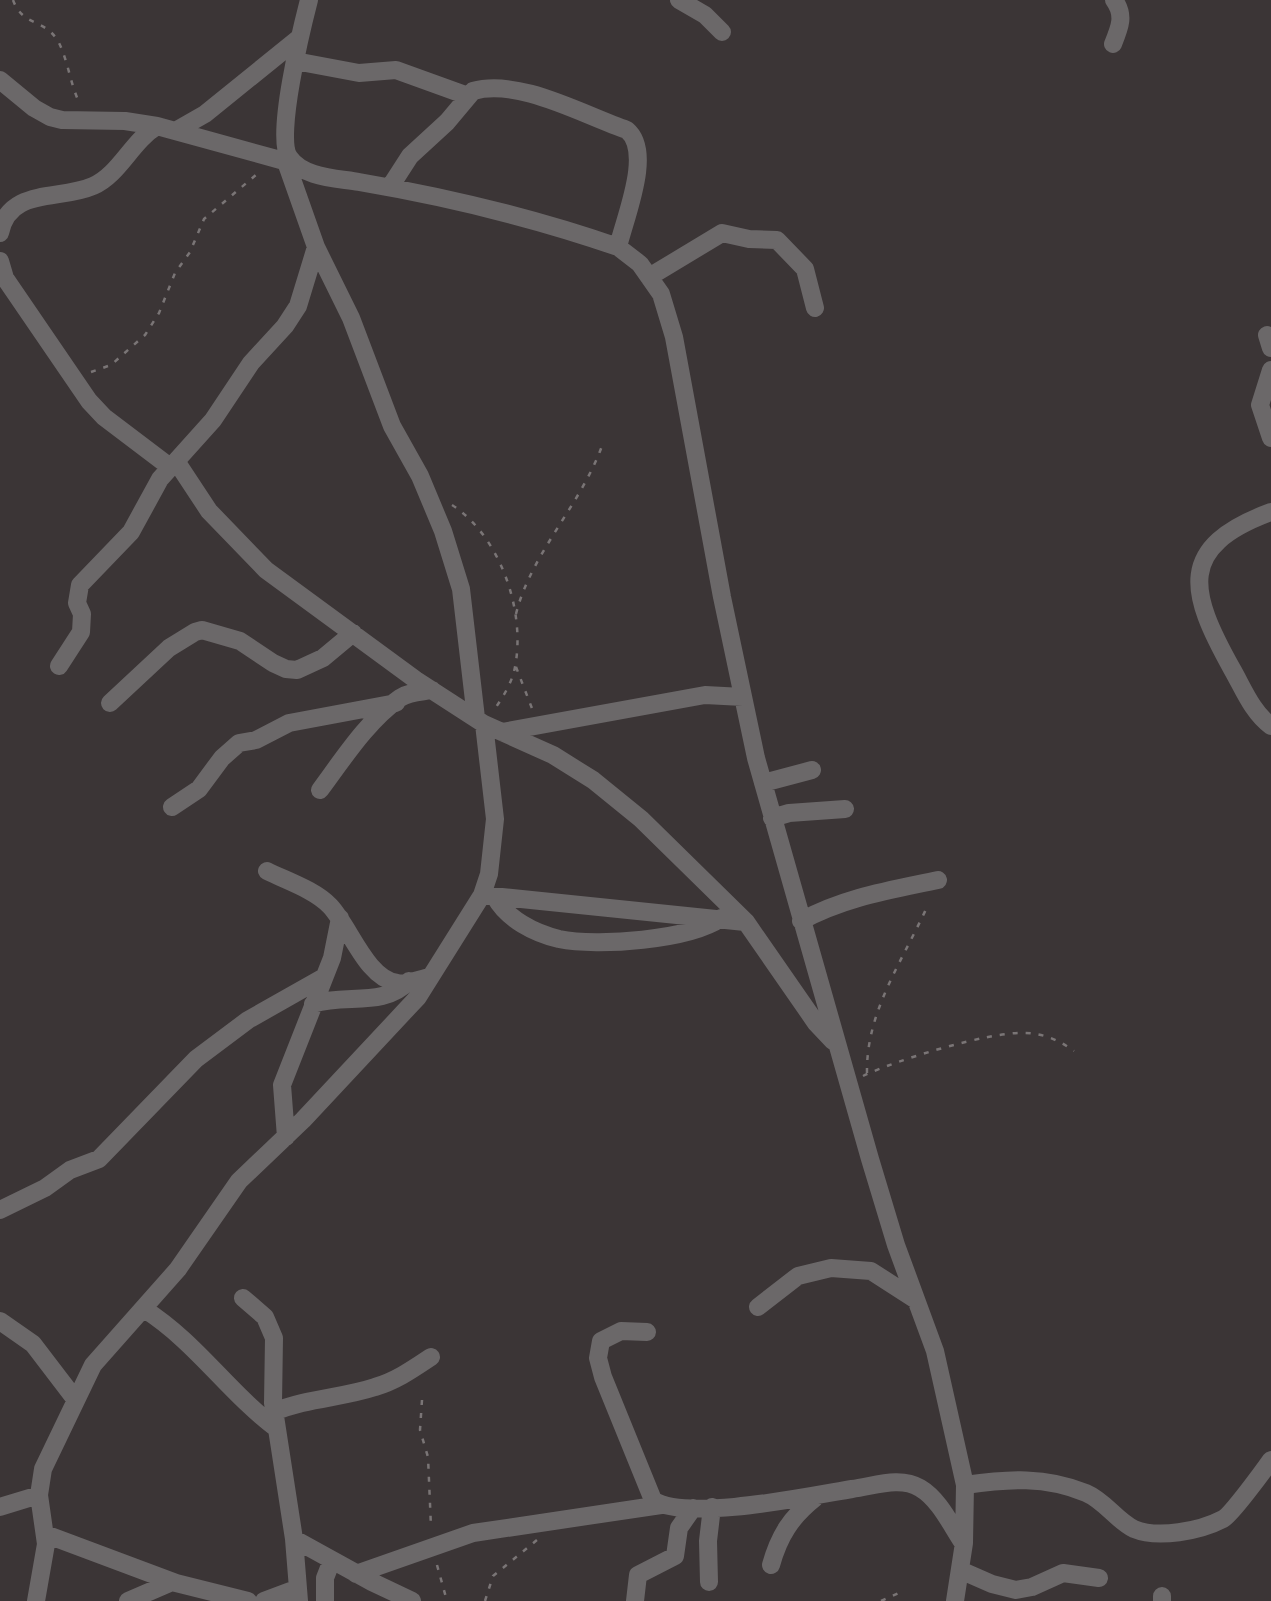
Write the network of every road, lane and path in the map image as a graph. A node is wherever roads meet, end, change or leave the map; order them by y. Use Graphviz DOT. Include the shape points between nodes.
graph roads {
  1 [pos="13,0"];
  2 [pos="308,0"];
  3 [pos="681,0"];
  4 [pos="1114,0"];
  5 [pos="722,32"];
  6 [pos="299,38"];
  7 [pos="1114,44"];
  8 [pos="295,60"];
  9 [pos="0,80"];
  10 [pos="468,96"];
  11 [pos="99,119"];
  12 [pos="157,126"];
  13 [pos="178,130"];
  14 [pos="284,161"];
  15 [pos="390,187"];
  16 [pos="0,234"];
  17 [pos="316,247"];
  18 [pos="618,247"];
  19 [pos="0,261"];
  20 [pos="649,278"];
  21 [pos="814,308"];
  22 [pos="1271,370"];
  23 [pos="75,378"];
  24 [pos="1271,438"];
  25 [pos="604,443"];
  26 [pos="173,464"];
  27 [pos="449,503"];
  28 [pos="1271,512"];
  29 [pos="515,618"];
  30 [pos="353,633"];
  31 [pos="59,666"];
  32 [pos="516,666"];
  33 [pos="432,690"];
  34 [pos="743,698"];
  35 [pos="110,702"];
  36 [pos="396,702"];
  37 [pos="487,725"];
  38 [pos="539,725"];
  39 [pos="1271,726"];
  40 [pos="812,770"];
  41 [pos="763,783"];
  42 [pos="320,790"];
  43 [pos="172,807"];
  44 [pos="845,809"];
  45 [pos="772,818"];
  46 [pos="268,871"];
  47 [pos="938,880"];
  48 [pos="488,896"];
  49 [pos="927,908"];
  50 [pos="340,918"];
  51 [pos="721,918"];
  52 [pos="802,921"];
  53 [pos="746,922"];
  54 [pos="428,977"];
  55 [pos="324,978"];
  56 [pos="409,982"];
  57 [pos="313,1004"];
  58 [pos="838,1046"];
  59 [pos="1074,1051"];
  60 [pos="867,1073"];
  61 [pos="849,1084"];
  62 [pos="286,1137"];
  63 [pos="0,1210"];
  64 [pos="244,1298"];
  65 [pos="917,1301"];
  66 [pos="758,1307"];
  67 [pos="144,1309"];
  68 [pos="0,1321"];
  69 [pos="647,1332"];
  70 [pos="431,1357"];
  71 [pos="74,1399"];
  72 [pos="422,1400"];
  73 [pos="275,1420"];
  74 [pos="1271,1460"];
  75 [pos="965,1486"];
  76 [pos="39,1494"];
  77 [pos="819,1495"];
  78 [pos="661,1505"];
  79 [pos="0,1507"];
  80 [pos="702,1508"];
  81 [pos="550,1523"];
  82 [pos="45,1534"];
  83 [pos="294,1539"];
  84 [pos="964,1543"];
  85 [pos="434,1549"];
  86 [pos="332,1560"];
  87 [pos="771,1565"];
  88 [pos="960,1570"];
  89 [pos="356,1574"];
  90 [pos="1099,1578"];
  91 [pos="172,1582"];
  92 [pos="709,1582"];
  93 [pos="899,1593"];
  94 [pos="298,1595"];
  95 [pos="36,1601"];
  96 [pos="128,1601"];
  97 [pos="248,1601"];
  98 [pos="264,1601"];
  99 [pos="325,1601"];
  100 [pos="412,1601"];
  101 [pos="447,1601"];
  102 [pos="485,1601"];
  103 [pos="635,1601"];
  104 [pos="881,1601"];
  105 [pos="956,1601"];
  1 -- 11 [label="path" via="22,18 48,28 57,40 77,99"];
  2 -- 6 [label="street"];
  3 -- 5 [label="street"];
  4 -- 7 [label="street" via="1122,12"];
  6 -- 8 [label="street"];
  6 -- 13 [label="street"];
  8 -- 10 [label="street" via="359,73 396,70"];
  8 -- 14 [label="street"];
  9 -- 11 [label="street" via="50,117"];
  10 -- 15 [label="street"];
  10 -- 18 [label="street" via="483,88 533,94 632,134 640,162"];
  11 -- 12 [label="street"];
  12 -- 13 [label="street"];
  12 -- 16 [label="street" via="92,187 19,203"];
  13 -- 14 [label="street"];
  14 -- 15 [label="street" via="321,176"];
  14 -- 17 [label="street"];
  14 -- 23 [label="path" via="204,219 145,335 111,365"];
  15 -- 18 [label="street"];
  17 -- 26 [label="street" via="285,326"];
  17 -- 37 [label="street" via="443,532 461,588"];
  18 -- 20 [label="street"];
  19 -- 23 [label="street"];
  20 -- 21 [label="street" via="722,233 776,240 805,269"];
  20 -- 34 [label="street" via="674,337"];
  22 -- 24 [label="street" via="1260,406"];
  23 -- 26 [label="street" via="104,417"];
  25 -- 29 [label="path" via="588,482 522,590"];
  26 -- 30 [label="street" via="266,570"];
  26 -- 31 [label="street" via="130,532 80,585 82,632"];
  27 -- 29 [label="path" via="480,527 494,551"];
  28 -- 39 [label="street" via="1216,540 1198,588 1206,622 1250,702"];
  29 -- 32 [label="path"];
  30 -- 33 [label="street"];
  30 -- 35 [label="street" via="297,670 202,630 170,648"];
  32 -- 37 [label="path"];
  32 -- 38 [label="path"];
  33 -- 36 [label="street"];
  33 -- 37 [label="street"];
  34 -- 38 [label="street" via="705,695"];
  34 -- 41 [label="street"];
  36 -- 42 [label="street"];
  36 -- 43 [label="street" via="289,724 239,743 199,789"];
  37 -- 38 [label="street"];
  37 -- 48 [label="street" via="495,819"];
  37 -- 53 [label="street" via="593,780"];
  40 -- 41 [label="street"];
  41 -- 45 [label="street"];
  44 -- 45 [label="street"];
  45 -- 52 [label="street"];
  46 -- 50 [label="street" via="324,900"];
  47 -- 52 [label="street" via="880,891"];
  48 -- 51 [label="street"];
  48 -- 51 [label="street" via="525,926 568,940 687,934"];
  48 -- 54 [label="street"];
  49 -- 60 [label="path" via="880,1003"];
  50 -- 55 [label="street"];
  50 -- 56 [label="street" via="382,976"];
  51 -- 53 [label="street"];
  52 -- 58 [label="street"];
  53 -- 58 [label="street"];
  54 -- 56 [label="street"];
  54 -- 62 [label="street" via="401,1016"];
  55 -- 57 [label="street"];
  55 -- 63 [label="street" via="248,1020 196,1059 99,1159"];
  56 -- 57 [label="street" via="389,996"];
  57 -- 62 [label="street" via="282,1085"];
  58 -- 61 [label="street"];
  59 -- 60 [label="path" via="1047,1036 1003,1033"];
  60 -- 61 [label="path"];
  61 -- 65 [label="street"];
  62 -- 67 [label="street" via="240,1180"];
  64 -- 73 [label="street" via="265,1317 274,1338"];
  65 -- 66 [label="street" via="871,1271 831,1268 798,1276"];
  65 -- 75 [label="street" via="935,1350"];
  67 -- 71 [label="street" via="93,1364"];
  67 -- 73 [label="street" via="180,1334 237,1395"];
  68 -- 71 [label="street" via="33,1344"];
  69 -- 78 [label="street" via="609,1336 598,1358 645,1487"];
  70 -- 73 [label="street" via="394,1380 311,1399"];
  71 -- 76 [label="street"];
  72 -- 85 [label="path"];
  73 -- 83 [label="street"];
  74 -- 75 [label="street" via="1223,1519 1159,1536 1130,1527 1100,1500 1064,1485 1012,1478"];
  75 -- 84 [label="street"];
  76 -- 79 [label="street"];
  76 -- 82 [label="street"];
  77 -- 80 [label="street"];
  77 -- 84 [label="street" via="903,1480 934,1499"];
  77 -- 87 [label="street" via="790,1521"];
  78 -- 80 [label="street"];
  78 -- 81 [label="street"];
  80 -- 92 [label="street"];
  80 -- 103 [label="street" via="679,1528 676,1556 638,1575"];
  81 -- 85 [label="street" via="473,1533"];
  81 -- 102 [label="path" via="493,1576"];
  82 -- 91 [label="street"];
  82 -- 95 [label="street"];
  83 -- 86 [label="street"];
  83 -- 94 [label="street"];
  84 -- 88 [label="street"];
  85 -- 89 [label="street"];
  85 -- 101 [label="path"];
  86 -- 89 [label="street"];
  86 -- 99 [label="street"];
  88 -- 90 [label="street" via="1016,1590 1063,1573"];
  88 -- 105 [label="street"];
  89 -- 100 [label="street"];
  91 -- 96 [label="street"];
  91 -- 97 [label="street"];
  93 -- 104 [label="path"];
  94 -- 98 [label="street"];
}
